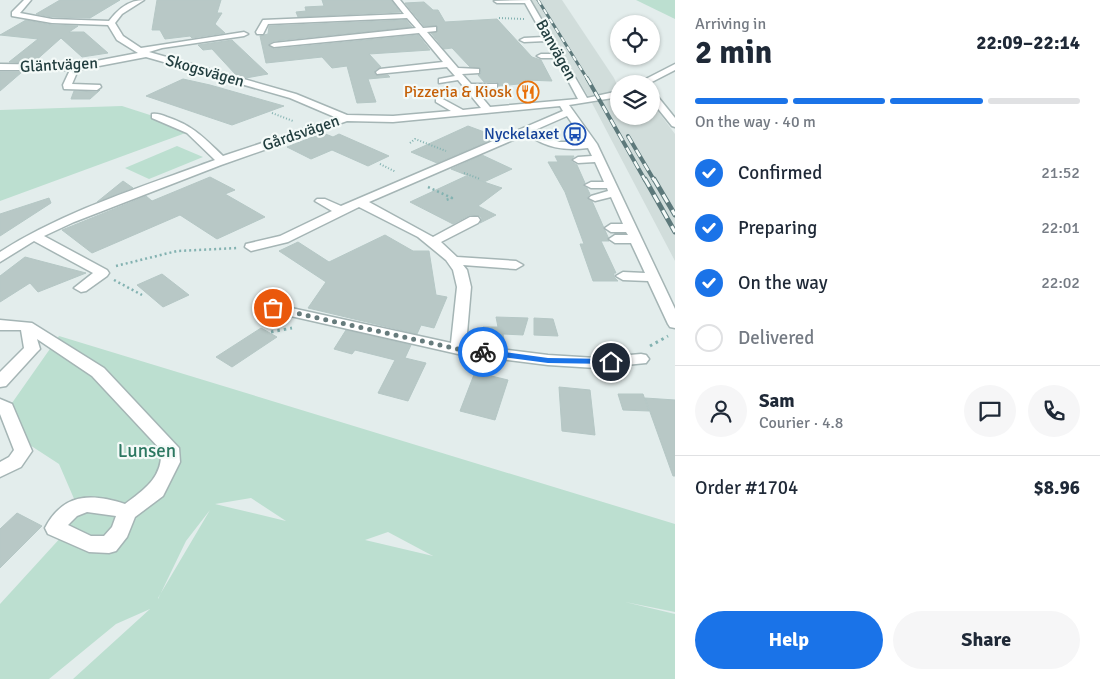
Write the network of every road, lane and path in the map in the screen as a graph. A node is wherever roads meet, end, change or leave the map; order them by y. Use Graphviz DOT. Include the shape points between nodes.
graph roads {
  1 [pos="28,0"];
  2 [pos="141,0"];
  3 [pos="396,0"];
  4 [pos="527,0"];
  5 [pos="497,1"];
  6 [pos="412,15"];
  7 [pos="499,18"];
  8 [pos="536,21"];
  9 [pos="111,23"];
  10 [pos="407,27"];
  11 [pos="433,29"];
  12 [pos="420,30"];
  13 [pos="260,32"];
  14 [pos="244,34"];
  15 [pos="410,35"];
  16 [pos="550,39"];
  17 [pos="524,40"];
  18 [pos="274,45"];
  19 [pos="143,53"];
  20 [pos="440,54"];
  21 [pos="452,54"];
  22 [pos="540,56"];
  23 [pos="559,56"];
  24 [pos="20,58"];
  25 [pos="675,67"];
  26 [pos="0,68"];
  27 [pos="75,68"];
  28 [pos="11,70"];
  29 [pos="454,70"];
  30 [pos="476,71"];
  31 [pos="380,72"];
  32 [pos="659,75"];
  33 [pos="442,80"];
  34 [pos="494,86"];
  35 [pos="469,87"];
  36 [pos="94,89"];
  37 [pos="610,96"];
  38 [pos="439,100"];
  39 [pos="584,100"];
  40 [pos="562,103"];
  41 [pos="660,105"];
  42 [pos="487,109"];
  43 [pos="460,112"];
  44 [pos="569,112"];
  45 [pos="272,113"];
  46 [pos="155,116"];
  47 [pos="346,118"];
  48 [pos="294,121"];
  49 [pos="675,124"];
  50 [pos="312,128"];
  51 [pos="529,130"];
  52 [pos="410,143"];
  53 [pos="592,144"];
  54 [pos="445,157"];
  55 [pos="598,159"];
  56 [pos="578,160"];
  57 [pos="223,162"];
  58 [pos="436,169"];
  59 [pos="455,176"];
  60 [pos="480,179"];
  61 [pos="591,185"];
  62 [pos="421,189"];
  63 [pos="612,189"];
  64 [pos="595,198"];
  65 [pos="446,200"];
  66 [pos="321,201"];
  67 [pos="359,202"];
  68 [pos="342,211"];
  69 [pos="474,220"];
  70 [pos="613,233"];
  71 [pos="633,233"];
  72 [pos="34,236"];
  73 [pos="432,242"];
  74 [pos="251,247"];
  75 [pos="0,258"];
  76 [pos="455,261"];
  77 [pos="516,264"];
  78 [pos="102,273"];
  79 [pos="623,276"];
  80 [pos="653,277"];
  81 [pos="81,288"];
  82 [pos="142,295"];
  83 [pos="273,308"];
  84 [pos="675,324"];
  85 [pos="0,326"];
  86 [pos="27,326"];
  87 [pos="675,333"];
  88 [pos="458,349"];
  89 [pos="641,359"];
  90 [pos="0,382"];
  91 [pos="2,410"];
  92 [pos="0,470"];
  93 [pos="127,512"];
  1 -- 9 [label="street" via="14,14 52,21"];
  2 -- 9 [label="street" via="119,12"];
  3 -- 6 [label="street"];
  4 -- 5 [label="street"];
  4 -- 8 [label="street, Banvägen"];
  6 -- 12 [label="street"];
  6 -- 13 [label="street" via="266,22"];
  7 -- 8 [label="path"];
  8 -- 16 [label="street, Banvägen"];
  9 -- 19 [label="street, Skogsvägen" via="112,29 127,44"];
  10 -- 12 [label="street"];
  11 -- 12 [label="street"];
  12 -- 15 [label="street"];
  12 -- 18 [label="street"];
  12 -- 20 [label="street"];
  14 -- 19 [label="street, Gläntvägen" via="162,46"];
  16 -- 17 [label="street"];
  16 -- 23 [label="street, Banvägen"];
  19 -- 27 [label="street, Gläntvägen"];
  19 -- 47 [label="street, Skogsvägen" via="293,96"];
  20 -- 21 [label="street"];
  20 -- 29 [label="street"];
  22 -- 23 [label="street"];
  23 -- 39 [label="street, Banvägen" via="562,67"];
  24 -- 28 [label="street"];
  25 -- 32 [label="street"];
  26 -- 28 [label="street, Gläntvägen"];
  27 -- 28 [label="street, Gläntvägen"];
  27 -- 36 [label="street" via="67,85 70,89 97,87"];
  29 -- 30 [label="street"];
  29 -- 31 [label="street"];
  29 -- 33 [label="street"];
  29 -- 35 [label="street"];
  34 -- 35 [label="street"];
  35 -- 42 [label="street"];
  37 -- 39 [label="street, Gårdsvägen"];
  38 -- 43 [label="street"];
  39 -- 40 [label="street, Gårdsvägen"];
  40 -- 42 [label="street, Gårdsvägen"];
  40 -- 44 [label="street"];
  41 -- 49 [label="street"];
  42 -- 43 [label="street, Gårdsvägen"];
  43 -- 47 [label="street, Gårdsvägen"];
  44 -- 51 [label="street"];
  44 -- 53 [label="street"];
  45 -- 48 [label="path"];
  46 -- 57 [label="street" via="191,131"];
  47 -- 50 [label="street, Gårdsvägen"];
  48 -- 50 [label="street"];
  50 -- 57 [label="street, Gårdsvägen"];
  51 -- 53 [label="street" via="543,142 576,147"];
  51 -- 58 [label="street"];
  52 -- 54 [label="path" via="415,139 447,151"];
  53 -- 55 [label="street"];
  55 -- 56 [label="street"];
  55 -- 63 [label="street"];
  57 -- 72 [label="street, Gårdsvägen" via="70,219"];
  58 -- 59 [label="street"];
  58 -- 67 [label="street"];
  59 -- 60 [label="path" via="468,173"];
  61 -- 63 [label="street"];
  62 -- 65 [label="path" via="427,186 452,198"];
  63 -- 64 [label="street"];
  63 -- 71 [label="street"];
  66 -- 68 [label="street"];
  67 -- 68 [label="street"];
  67 -- 73 [label="street"];
  68 -- 74 [label="street" via="284,239"];
  69 -- 73 [label="street"];
  70 -- 71 [label="street"];
  71 -- 80 [label="street"];
  72 -- 75 [label="street, Gårdsvägen"];
  72 -- 78 [label="street"];
  73 -- 76 [label="street"];
  74 -- 78 [label="path" via="177,250 120,264"];
  76 -- 77 [label="street"];
  76 -- 88 [label="street" via="460,267 464,285"];
  78 -- 81 [label="street"];
  78 -- 82 [label="path"];
  79 -- 80 [label="street"];
  80 -- 84 [label="street"];
  83 -- 88 [label="street"];
  85 -- 86 [label="street"];
  86 -- 90 [label="street" via="32,349"];
  86 -- 93 [label="street" via="98,372 170,448 171,462 156,491"];
  87 -- 89 [label="path" via="642,350"];
  88 -- 89 [label="street" via="596,363"];
  91 -- 92 [label="street" via="22,451 15,462"];
}
